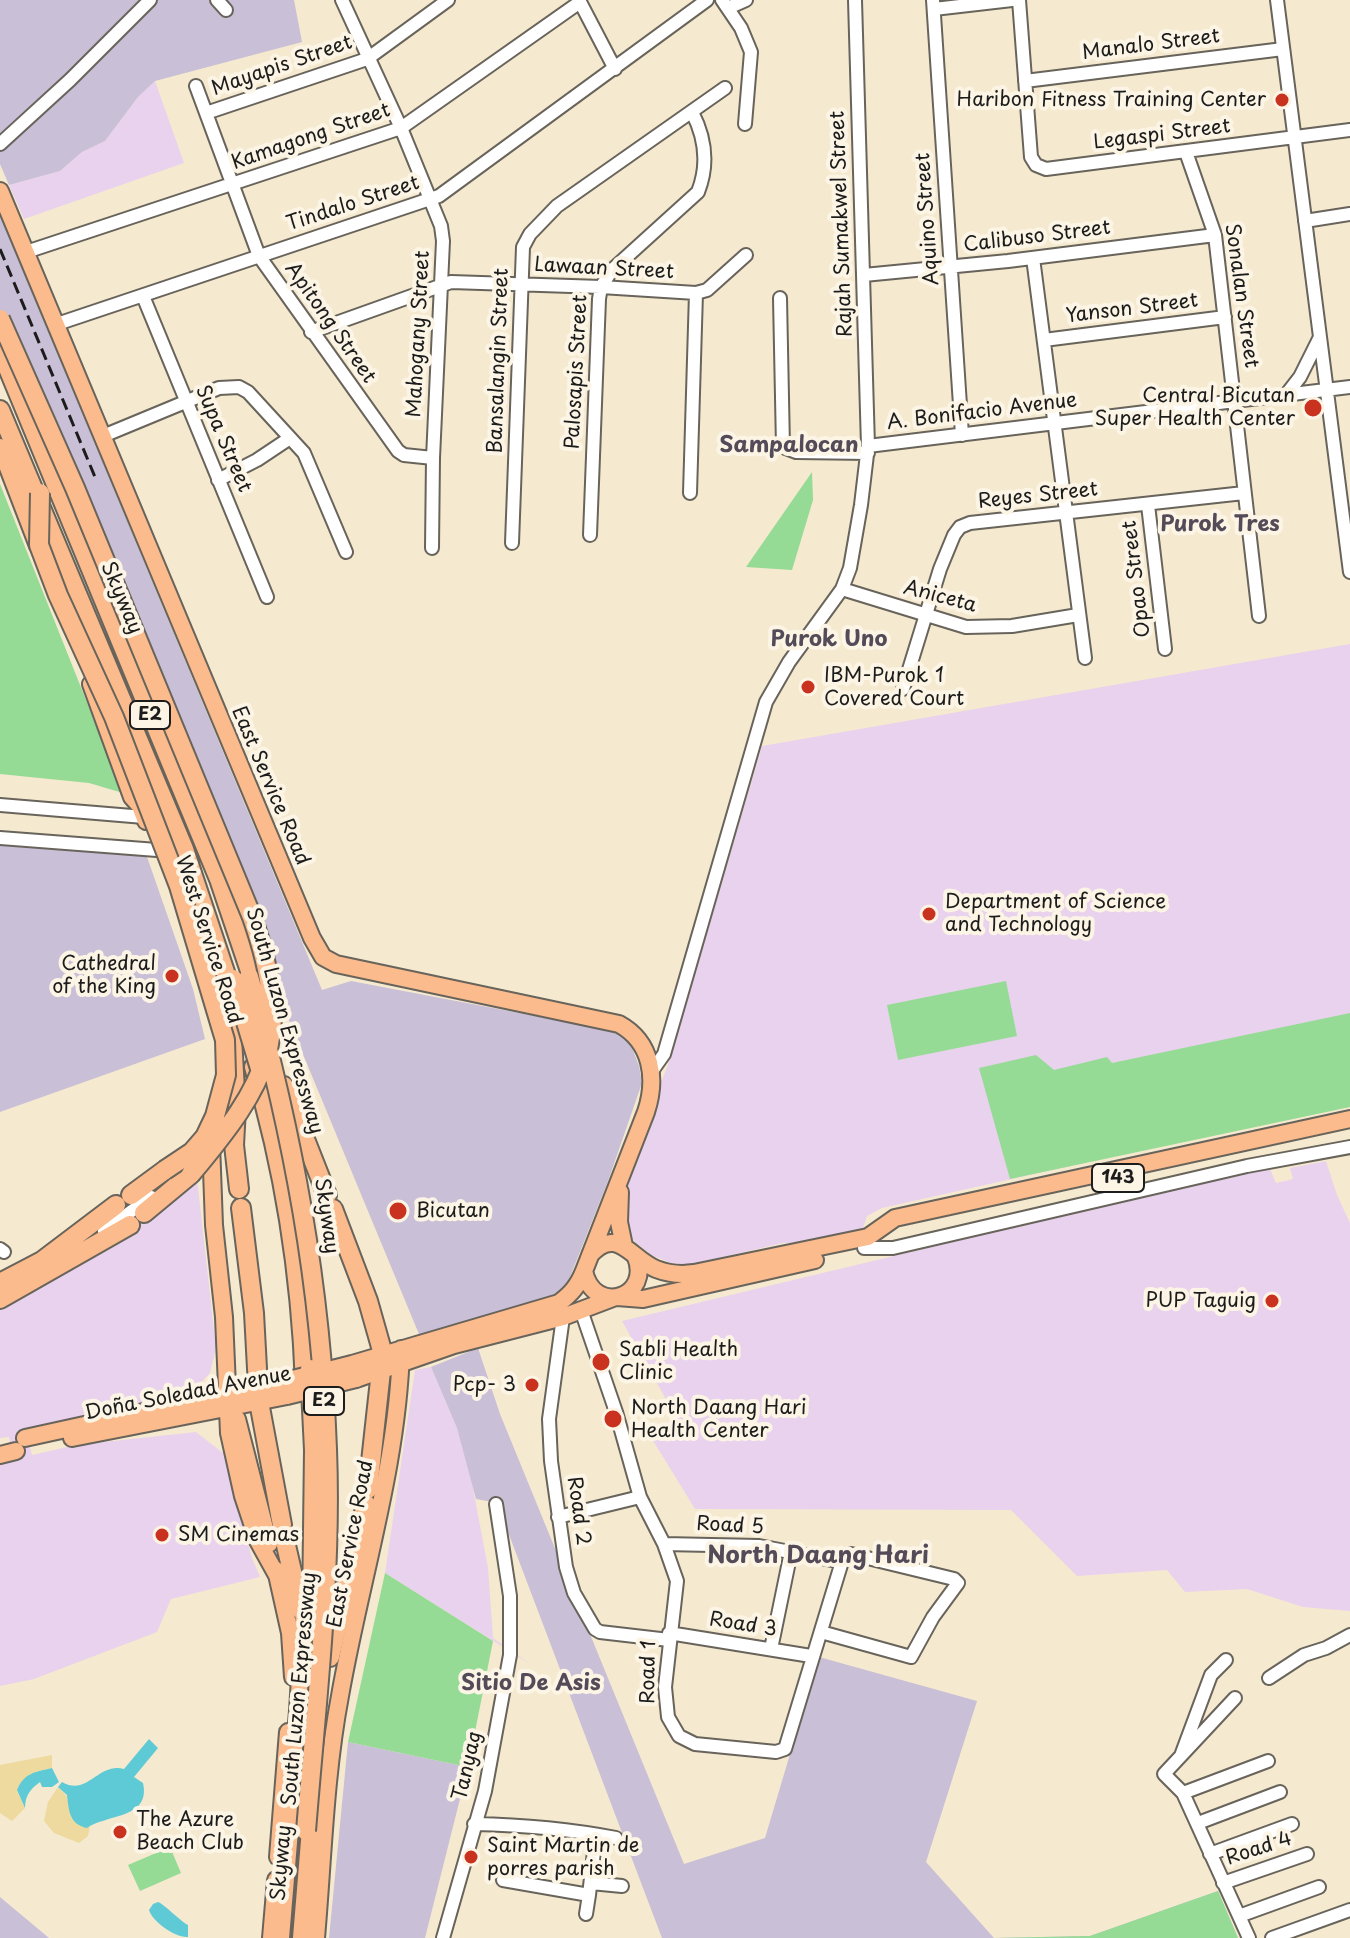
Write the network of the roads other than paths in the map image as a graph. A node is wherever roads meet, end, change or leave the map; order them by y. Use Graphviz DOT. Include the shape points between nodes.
graph roads {
  1 [pos="150,0"];
  2 [pos="342,0"];
  3 [pos="448,0"];
  4 [pos="707,0"];
  5 [pos="746,0"];
  6 [pos="855,0"];
  7 [pos="1012,0"];
  8 [pos="1019,0"];
  9 [pos="1277,0"];
  10 [pos="579,1"];
  11 [pos="725,4"];
  12 [pos="934,4"];
  13 [pos="1283,49"];
  14 [pos="367,59"];
  15 [pos="615,69"];
  16 [pos="1025,81"];
  17 [pos="196,86"];
  18 [pos="725,88"];
  19 [pos="692,112"];
  20 [pos="206,113"];
  21 [pos="745,124"];
  22 [pos="401,128"];
  23 [pos="1350,130"];
  24 [pos="1295,139"];
  25 [pos="0,144"];
  26 [pos="1186,152"];
  27 [pos="231,185"];
  28 [pos="0,191"];
  29 [pos="430,199"];
  30 [pos="1350,214"];
  31 [pos="1305,221"];
  32 [pos="1215,235"];
  33 [pos="26,252"];
  34 [pos="746,255"];
  35 [pos="259,256"];
  36 [pos="1033,258"];
  37 [pos="952,267"];
  38 [pos="864,275"];
  39 [pos="441,284"];
  40 [pos="522,284"];
  41 [pos="601,287"];
  42 [pos="696,293"];
  43 [pos="143,296"];
  44 [pos="780,298"];
  45 [pos="1225,317"];
  46 [pos="0,319"];
  47 [pos="57,324"];
  48 [pos="311,332"];
  49 [pos="1320,336"];
  50 [pos="1044,340"];
  51 [pos="0,349"];
  52 [pos="0,361"];
  53 [pos="1350,387"];
  54 [pos="1328,390"];
  55 [pos="1286,395"];
  56 [pos="0,397"];
  57 [pos="186,402"];
  58 [pos="1236,402"];
  59 [pos="0,410"];
  60 [pos="1054,424"];
  61 [pos="962,435"];
  62 [pos="103,436"];
  63 [pos="290,438"];
  64 [pos="0,447"];
  65 [pos="868,450"];
  66 [pos="433,458"];
  67 [pos="218,480"];
  68 [pos="40,493"];
  69 [pos="690,493"];
  70 [pos="1244,493"];
  71 [pos="1148,505"];
  72 [pos="1065,514"];
  73 [pos="590,535"];
  74 [pos="512,543"];
  75 [pos="432,548"];
  76 [pos="346,552"];
  77 [pos="1350,572"];
  78 [pos="842,589"];
  79 [pos="267,597"];
  80 [pos="926,615"];
  81 [pos="1078,615"];
  82 [pos="1259,616"];
  83 [pos="1165,649"];
  84 [pos="1085,658"];
  85 [pos="903,689"];
  86 [pos="0,805"];
  87 [pos="142,812"];
  88 [pos="0,838"];
  89 [pos="157,850"];
  90 [pos="228,981"];
  91 [pos="652,1071"];
  92 [pos="284,1086"];
  93 [pos="1350,1119"];
  94 [pos="1350,1129"];
  95 [pos="211,1141"];
  96 [pos="1350,1147"];
  97 [pos="621,1177"];
  98 [pos="864,1248"];
  99 [pos="629,1250"];
  100 [pos="586,1264"];
  101 [pos="221,1280"];
  102 [pos="0,1283"];
  103 [pos="0,1292"];
  104 [pos="615,1298"];
  105 [pos="0,1299"];
  106 [pos="581,1310"];
  107 [pos="563,1317"];
  108 [pos="391,1359"];
  109 [pos="227,1361"];
  110 [pos="258,1394"];
  111 [pos="233,1400"];
  112 [pos="184,1403"];
  113 [pos="14,1446"];
  114 [pos="640,1497"];
  115 [pos="496,1504"];
  116 [pos="558,1517"];
  117 [pos="664,1544"];
  118 [pos="791,1552"];
  119 [pos="844,1558"];
  120 [pos="821,1632"];
  121 [pos="1350,1635"];
  122 [pos="669,1637"];
  123 [pos="303,1649"];
  124 [pos="771,1649"];
  125 [pos="811,1656"];
  126 [pos="330,1657"];
  127 [pos="1226,1660"];
  128 [pos="1269,1678"];
  129 [pos="1235,1698"];
  130 [pos="1182,1756"];
  131 [pos="1268,1761"];
  132 [pos="1280,1792"];
  133 [pos="1183,1793"];
  134 [pos="1198,1823"];
  135 [pos="474,1824"];
  136 [pos="1292,1824"];
  137 [pos="592,1834"];
  138 [pos="616,1838"];
  139 [pos="1210,1854"];
  140 [pos="1307,1854"];
  141 [pos="503,1880"];
  142 [pos="1223,1883"];
  143 [pos="622,1886"];
  144 [pos="1319,1887"];
  145 [pos="590,1889"];
  146 [pos="1350,1910"];
  147 [pos="586,1914"];
  148 [pos="1239,1916"];
  149 [pos="271,1938"];
  150 [pos="280,1938"];
  151 [pos="287,1938"];
  152 [pos="300,1938"];
  153 [pos="316,1938"];
  154 [pos="443,1938"];
  155 [pos="1249,1938"];
  156 [pos="1272,1938"];
  1 -- 25 [label="street"];
  2 -- 14 [label="street, Mahogany Street"];
  3 -- 14 [label="street, Mayapis Street"];
  4 -- 15 [label="street, Tindalo Street"];
  5 -- 11 [label="street"];
  6 -- 38 [label="street, Rajah Sumakwel Street"];
  7 -- 12 [label="street"];
  8 -- 16 [label="street"];
  9 -- 13 [label="street"];
  10 -- 15 [label="street"];
  10 -- 22 [label="street, Kamagong Street"];
  11 -- 21 [label="street" via="751,52"];
  12 -- 37 [label="street, Aquino Street"];
  13 -- 16 [label="street, Manalo Street"];
  13 -- 24 [label="street"];
  14 -- 20 [label="street, Mayapis Street"];
  14 -- 22 [label="street, Mahogany Street"];
  15 -- 29 [label="street, Tindalo Street"];
  16 -- 26 [label="street, Legaspi Street" via="1036,165 1046,169"];
  17 -- 20 [label="street, Apitong Street"];
  18 -- 19 [label="street, Bansalangin Street"];
  19 -- 40 [label="street, Bansalangin Street" via="557,206 523,247"];
  19 -- 41 [label="street, Palosapis Street" via="704,145 698,192 612,270"];
  20 -- 27 [label="street, Apitong Street"];
  22 -- 27 [label="street, Kamagong Street"];
  22 -- 29 [label="street, Mahogany Street"];
  23 -- 24 [label="street, Legaspi Street"];
  24 -- 26 [label="street, Legaspi Street"];
  24 -- 31 [label="street"];
  26 -- 32 [label="street, Sonalan Street"];
  27 -- 33 [label="street, Kamagong Street"];
  27 -- 35 [label="street, Apitong Street"];
  28 -- 33 [label="main road, East Service Road"];
  29 -- 35 [label="street, Tindalo Street"];
  29 -- 39 [label="street, Mahogany Street" via="441,226"];
  30 -- 31 [label="street"];
  31 -- 49 [label="street"];
  32 -- 36 [label="street, Calibuso Street"];
  32 -- 45 [label="street, Sonalan Street"];
  33 -- 47 [label="main road, East Service Road"];
  34 -- 42 [label="street, Lawaan Street" via="707,290"];
  35 -- 43 [label="street, Tindalo Street"];
  35 -- 48 [label="street, Apitong Street"];
  36 -- 37 [label="street, Calibuso Street"];
  36 -- 50 [label="street"];
  37 -- 38 [label="street, Calibuso Street"];
  37 -- 61 [label="street, Aquino Street"];
  38 -- 65 [label="street, Rajah Sumakwel Street"];
  39 -- 40 [label="street, Lawaan Street"];
  39 -- 48 [label="street, Lawaan Street"];
  39 -- 66 [label="street, Mahogany Street"];
  40 -- 41 [label="street, Lawaan Street"];
  40 -- 74 [label="street, Bansalangin Street"];
  41 -- 42 [label="street, Lawaan Street"];
  41 -- 73 [label="street, Palosapis Street"];
  42 -- 69 [label="street"];
  43 -- 47 [label="street, Tindalo Street"];
  43 -- 57 [label="street, Supa Street"];
  44 -- 65 [label="street" via="783,447 796,452"];
  45 -- 50 [label="street, Yanson Street"];
  45 -- 58 [label="street, Sonalan Street"];
  46 -- 105 [label="highway, bridge" via="252,917 271,987 270,1041 258,1083 191,1174 137,1219"];
  47 -- 62 [label="main road, East Service Road"];
  48 -- 66 [label="street, Apitong Street" via="398,451"];
  49 -- 54 [label="street"];
  49 -- 55 [label="street"];
  50 -- 60 [label="street"];
  51 -- 92 [label="highway, South Luzon Expressway / E2" via="219,879"];
  52 -- 152 [label="highway, Skyway / E2, bridge" via="215,880 257,1006 301,1191 320,1334 328,1450 325,1596"];
  53 -- 54 [label="street, A. Bonifacio Avenue"];
  54 -- 55 [label="street, A. Bonifacio Avenue"];
  54 -- 77 [label="street"];
  55 -- 58 [label="street, A. Bonifacio Avenue"];
  56 -- 68 [label="highway, Skyway / E2"];
  57 -- 62 [label="street"];
  57 -- 63 [label="street" via="228,385 239,387"];
  57 -- 67 [label="street, Supa Street"];
  58 -- 60 [label="street, A. Bonifacio Avenue"];
  58 -- 70 [label="street, Sonalan Street"];
  59 -- 90 [label="highway, South Luzon Expressway / E2" via="184,849"];
  60 -- 61 [label="street, A. Bonifacio Avenue"];
  60 -- 72 [label="street"];
  61 -- 65 [label="street, A. Bonifacio Avenue"];
  62 -- 91 [label="main road, East Service Road" via="323,957 619,1024 636,1037"];
  63 -- 67 [label="street"];
  63 -- 76 [label="street" via="310,464"];
  64 -- 87 [label="main road, West Service Road"];
  65 -- 78 [label="street, A. Bonifacio Avenue" via="856,538"];
  66 -- 75 [label="street, Mahogany Street"];
  67 -- 79 [label="street, Supa Street"];
  68 -- 102 [label="highway, bridge" via="39,545 114,717 179,886 227,1058 222,1095 205,1137 192,1152 42,1261"];
  68 -- 151 [label="highway, Skyway / E2, bridge" via="202,885 265,1083 290,1194 308,1335 314,1450 312,1610"];
  70 -- 71 [label="street, Reyes Street"];
  70 -- 82 [label="street, Sonalan Street"];
  71 -- 72 [label="street, Reyes Street"];
  71 -- 83 [label="street, Opao Street"];
  72 -- 80 [label="street, Reyes Street" via="960,527"];
  72 -- 81 [label="street"];
  78 -- 80 [label="street, Aniceta"];
  78 -- 91 [label="street, A. Bonifacio Avenue" via="766,702 664,1054"];
  80 -- 81 [label="street, Aniceta" via="978,628"];
  80 -- 85 [label="street, Reyes Street"];
  81 -- 84 [label="street"];
  86 -- 87 [label="street"];
  87 -- 89 [label="main road, West Service Road"];
  88 -- 89 [label="street"];
  89 -- 95 [label="main road, West Service Road" via="218,1033 222,1076"];
  90 -- 110 [label="highway" via="234,1145"];
  90 -- 123 [label="highway, South Luzon Expressway / E2" via="270,1120 299,1294 308,1451"];
  91 -- 97 [label="main road" via="649,1101"];
  92 -- 108 [label="highway"];
  92 -- 126 [label="highway, South Luzon Expressway / E2" via="307,1191 327,1332 334,1451"];
  93 -- 99 [label="main road, 143" via="895,1218 868,1237 694,1273 652,1268"];
  94 -- 98 [label="main road, 143" via="899,1228"];
  95 -- 101 [label="main road, West Service Road"];
  95 -- 103 [label="street" via="32,1276"];
  96 -- 98 [label="street" via="893,1248"];
  97 -- 99 [label="main road" via="619,1222"];
  97 -- 100 [label="main road"];
  98 -- 104 [label="main road, 143" via="643,1299"];
  99 -- 100 [label="main road" via="603,1244"];
  99 -- 104 [label="main road" via="638,1263 637,1282"];
  100 -- 104 [label="main road" via="590,1288"];
  100 -- 108 [label="main road" via="578,1286 559,1303"];
  101 -- 109 [label="main road, West Service Road"];
  101 -- 111 [label="main road, West Service Road" via="230,1316"];
  104 -- 106 [label="main road, 143"];
  106 -- 107 [label="main road, 143"];
  106 -- 114 [label="street, Road 1"];
  107 -- 108 [label="main road, 143"];
  107 -- 116 [label="street, Road 2" via="549,1419"];
  108 -- 110 [label="main road, Doña Soledad Avenue, bridge"];
  108 -- 126 [label="highway" via="367,1497"];
  108 -- 153 [label="main road, East Service Road" via="391,1446 340,1694"];
  109 -- 111 [label="main road, West Service Road"];
  109 -- 112 [label="main road" via="214,1384"];
  110 -- 111 [label="main road, Doña Soledad Avenue"];
  110 -- 123 [label="highway" via="301,1614"];
  111 -- 112 [label="main road, Doña Soledad Avenue"];
  111 -- 113 [label="main road, Doña Soledad Avenue"];
  111 -- 149 [label="main road, West Service Road" via="229,1433 243,1496 262,1553 279,1579 293,1659"];
  112 -- 113 [label="main road, Doña Soledad Avenue"];
  114 -- 116 [label="street"];
  114 -- 117 [label="street, Road 1"];
  115 -- 135 [label="street, Tanyag" via="510,1596 510,1655"];
  116 -- 122 [label="street, Road 2" via="574,1593 595,1629 607,1635"];
  117 -- 118 [label="street, Road 5" via="734,1544"];
  117 -- 122 [label="street, Road 1" via="677,1581"];
  118 -- 119 [label="street, Road 5"];
  118 -- 124 [label="street"];
  119 -- 120 [label="street, Road 1"];
  119 -- 120 [label="street, Road 5" via="958,1583 911,1657"];
  120 -- 125 [label="street, Road 1"];
  121 -- 128 [label="street"];
  122 -- 124 [label="street, Road 3"];
  122 -- 125 [label="street, Road 1" via="668,1717 679,1736 701,1745 785,1749"];
  123 -- 150 [label="highway, South Luzon Expressway / E2"];
  124 -- 125 [label="street, Road 3"];
  126 -- 152 [label="highway, South Luzon Expressway / E2"];
  127 -- 130 [label="street" via="1211,1675"];
  129 -- 130 [label="street"];
  130 -- 133 [label="street" via="1164,1774"];
  131 -- 133 [label="street"];
  132 -- 134 [label="street"];
  133 -- 134 [label="street"];
  134 -- 139 [label="street"];
  135 -- 137 [label="street"];
  135 -- 154 [label="street, Tanyag"];
  136 -- 139 [label="street"];
  137 -- 138 [label="street"];
  137 -- 145 [label="street"];
  139 -- 142 [label="street"];
  140 -- 142 [label="street, Road 4"];
  141 -- 145 [label="street"];
  142 -- 148 [label="street"];
  143 -- 145 [label="street"];
  144 -- 148 [label="street"];
  145 -- 147 [label="street"];
  146 -- 156 [label="street"];
  148 -- 155 [label="street"];
}
